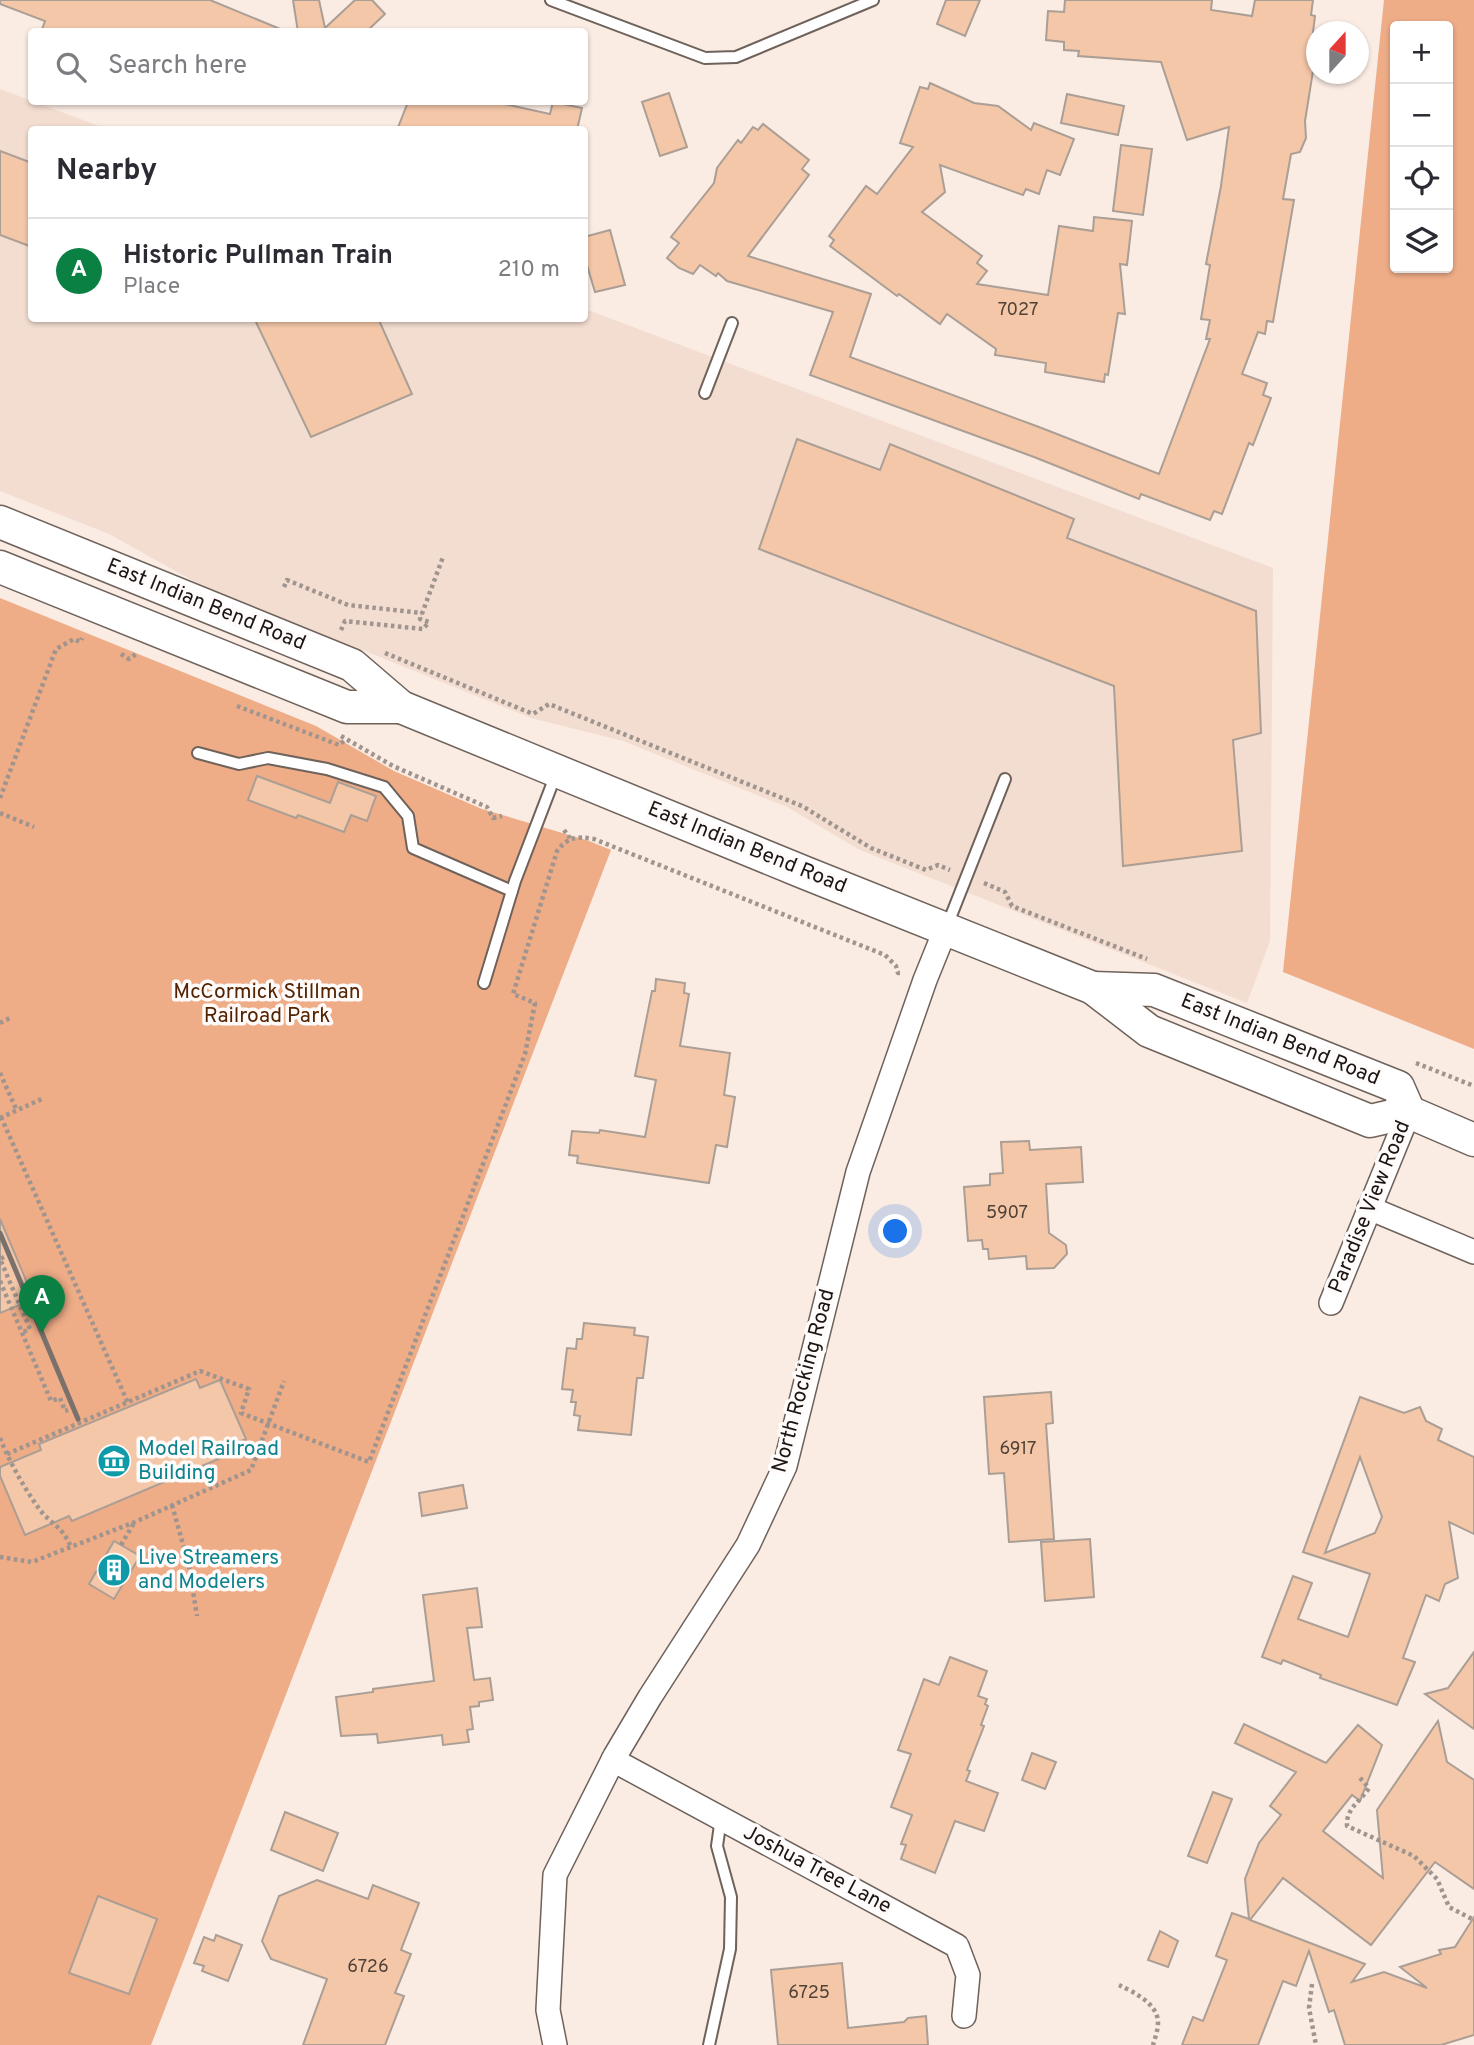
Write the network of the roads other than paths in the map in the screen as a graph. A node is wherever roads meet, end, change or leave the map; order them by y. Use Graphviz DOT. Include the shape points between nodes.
graph roads {
  1 [pos="551,0"];
  2 [pos="873,0"];
  3 [pos="732,323"];
  4 [pos="705,393"];
  5 [pos="0,522"];
  6 [pos="0,567"];
  7 [pos="401,707"];
  8 [pos="198,752"];
  9 [pos="557,770"];
  10 [pos="1004,779"];
  11 [pos="512,891"];
  12 [pos="946,929"];
  13 [pos="484,983"];
  14 [pos="1093,988"];
  15 [pos="1409,1112"];
  16 [pos="1474,1140"];
  17 [pos="1369,1208"];
  18 [pos="1474,1252"];
  19 [pos="1331,1303"];
  20 [pos="613,1760"];
  21 [pos="721,1818"];
  22 [pos="964,2016"];
  23 [pos="555,2045"];
  24 [pos="709,2045"];
  1 -- 2 [label="lane" via="705,58 736,57"];
  3 -- 4 [label="lane"];
  5 -- 7 [label="main road, East Indian Bend Road" via="352,665"];
  6 -- 7 [label="main road, East Indian Bend Road" via="347,707"];
  7 -- 9 [label="main road, East Indian Bend Road"];
  8 -- 11 [label="lane" via="239,764 280,760 384,787 408,816 413,848"];
  9 -- 11 [label="lane"];
  9 -- 12 [label="main road, East Indian Bend Road"];
  10 -- 12 [label="lane"];
  11 -- 13 [label="lane"];
  12 -- 14 [label="main road, East Indian Bend Road"];
  12 -- 20 [label="street, North Rocking Road" via="858,1172 785,1466 748,1545"];
  14 -- 15 [label="main road, East Indian Bend Road" via="1149,1031 1370,1121"];
  14 -- 15 [label="main road, East Indian Bend Road" via="1154,990 1398,1087"];
  15 -- 16 [label="main road"];
  15 -- 17 [label="street, Paradise View Road"];
  17 -- 18 [label="street"];
  17 -- 19 [label="street, Paradise View Road"];
  20 -- 21 [label="street, Joshua Tree Lane"];
  20 -- 23 [label="street, North Rocking Road" via="555,1875 548,2010"];
  21 -- 22 [label="street, Joshua Tree Lane" via="957,1946 968,1975"];
  21 -- 24 [label="lane" via="717,1846 731,1897 730,1949"];
}
